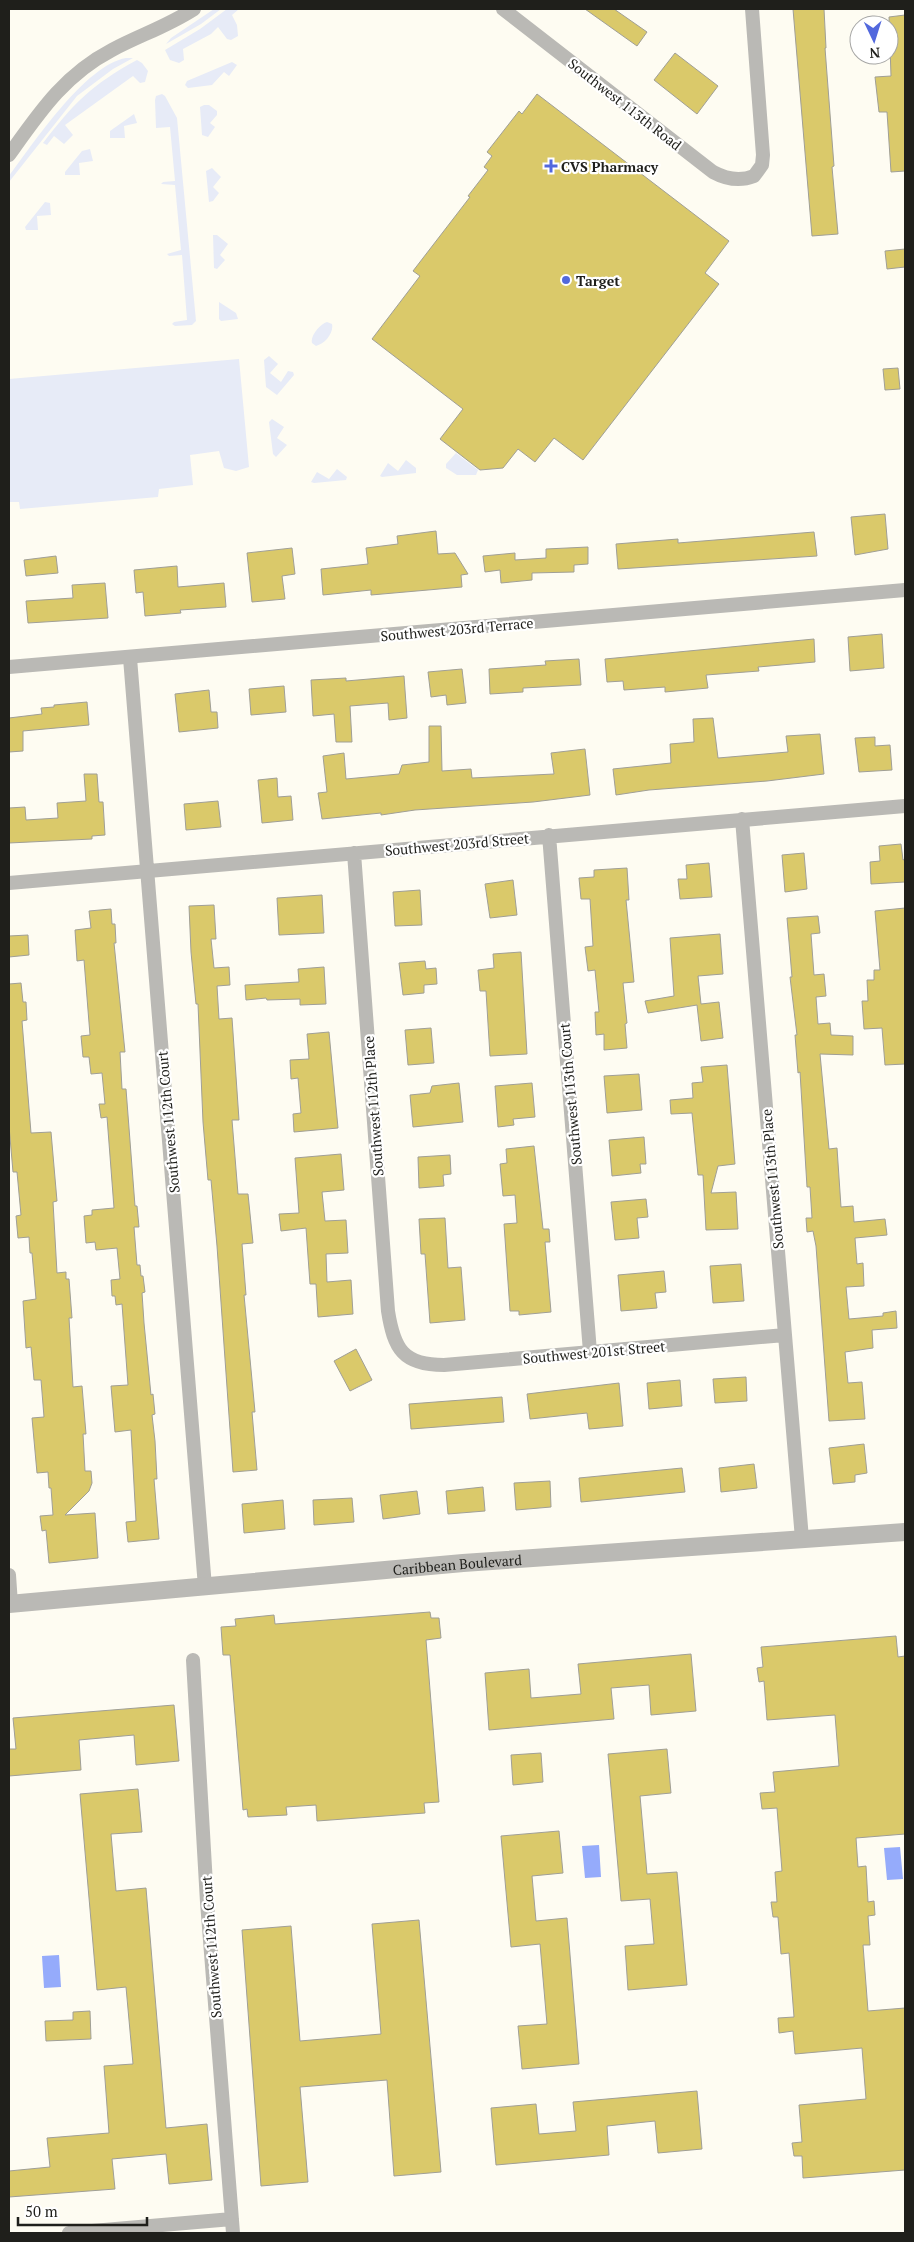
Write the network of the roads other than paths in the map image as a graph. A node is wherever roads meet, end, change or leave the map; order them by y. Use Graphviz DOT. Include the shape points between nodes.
graph roads {
  1 [pos="194,9"];
  2 [pos="503,9"];
  3 [pos="752,9"];
  4 [pos="9,155"];
  5 [pos="905,590"];
  6 [pos="130,658"];
  7 [pos="9,668"];
  8 [pos="905,806"];
  9 [pos="742,819"];
  10 [pos="549,835"];
  11 [pos="354,853"];
  12 [pos="148,872"];
  13 [pos="9,883"];
  14 [pos="785,1334"];
  15 [pos="590,1352"];
  16 [pos="404,1356"];
  17 [pos="905,1532"];
  18 [pos="802,1539"];
  19 [pos="9,1575"];
  20 [pos="205,1587"];
  21 [pos="10,1604"];
  22 [pos="193,1660"];
  23 [pos="233,2226"];
  24 [pos="69,2233"];
  1 -- 4 [label="street" via="88,64 49,98"];
  2 -- 3 [label="street, Southwest 113th Road" via="713,172 732,180 754,176 762,165"];
  5 -- 6 [label="street, Southwest 203rd Terrace"];
  6 -- 7 [label="street, Southwest 203rd Terrace"];
  6 -- 12 [label="street, Southwest 112th Court"];
  8 -- 9 [label="street, Southwest 203rd Street"];
  9 -- 10 [label="street, Southwest 203rd Street"];
  9 -- 14 [label="street, Southwest 113th Place"];
  10 -- 11 [label="street, Southwest 203rd Street"];
  10 -- 15 [label="street, Southwest 113th Court"];
  11 -- 12 [label="street, Southwest 203rd Street"];
  11 -- 16 [label="street, Southwest 112th Place" via="388,1311 393,1337"];
  12 -- 13 [label="street, Southwest 203rd Street"];
  12 -- 20 [label="street, Southwest 112th Court"];
  14 -- 15 [label="street, Southwest 201st Street"];
  14 -- 18 [label="street, Southwest 113th Place"];
  15 -- 16 [label="street, Southwest 201st Street" via="444,1366 422,1364"];
  17 -- 18 [label="street, Caribbean Boulevard"];
  18 -- 20 [label="street, Caribbean Boulevard" via="463,1563"];
  19 -- 21 [label="street"];
  20 -- 21 [label="street, Caribbean Boulevard"];
  22 -- 23 [label="street, Southwest 112th Court" via="207,1902"];
  23 -- 24 [label="street"];
}
